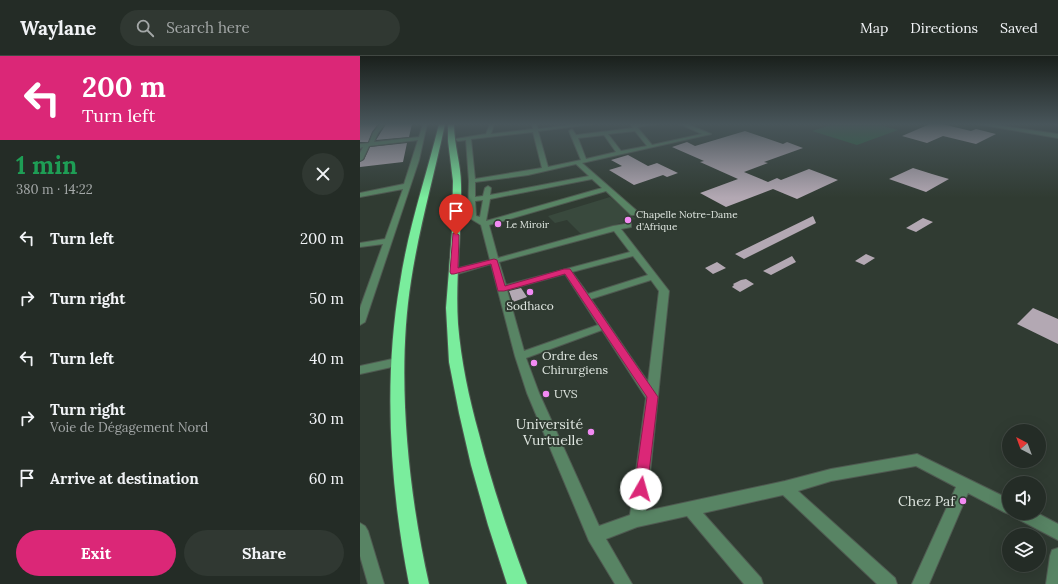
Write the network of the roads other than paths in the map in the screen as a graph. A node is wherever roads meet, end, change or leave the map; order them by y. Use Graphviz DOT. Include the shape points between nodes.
graph roads {
  1 [pos="367,149"];
  2 [pos="419,149"];
  3 [pos="428,149"];
  4 [pos="437,149"];
  5 [pos="452,149"];
  6 [pos="462,149"];
  7 [pos="465,149"];
  8 [pos="540,149"];
  9 [pos="577,149"];
  10 [pos="616,149"];
  11 [pos="638,149"];
  12 [pos="619,153"];
  13 [pos="360,159"];
  14 [pos="580,161"];
  15 [pos="545,169"];
  16 [pos="594,177"];
  17 [pos="472,181"];
  18 [pos="406,186"];
  19 [pos="488,188"];
  20 [pos="607,189"];
  21 [pos="360,195"];
  22 [pos="424,198"];
  23 [pos="486,198"];
  24 [pos="473,199"];
  25 [pos="457,204"];
  26 [pos="634,213"];
  27 [pos="483,222"];
  28 [pos="628,225"];
  29 [pos="616,228"];
  30 [pos="388,241"];
  31 [pos="360,246"];
  32 [pos="634,253"];
  33 [pos="494,261"];
  34 [pos="567,271"];
  35 [pos="454,272"];
  36 [pos="652,278"];
  37 [pos="501,289"];
  38 [pos="586,298"];
  39 [pos="360,322"];
  40 [pos="604,326"];
  41 [pos="520,356"];
  42 [pos="397,362"];
  43 [pos="360,370"];
  44 [pos="652,397"];
  45 [pos="964,485"];
  46 [pos="785,488"];
  47 [pos="1002,504"];
  48 [pos="689,508"];
  49 [pos="637,520"];
  50 [pos="1035,520"];
  51 [pos="360,531"];
  52 [pos="1058,532"];
  53 [pos="595,534"];
  54 [pos="1058,556"];
  55 [pos="1054,583"];
  56 [pos="376,584"];
  57 [pos="419,584"];
  58 [pos="517,584"];
  59 [pos="624,584"];
  60 [pos="755,584"];
  61 [pos="889,584"];
  62 [pos="920,584"];
  1 -- 13 [label="street"];
  2 -- 18 [label="street"];
  3 -- 22 [label="highway"];
  4 -- 22 [label="highway"];
  5 -- 25 [label="highway" via="456,170"];
  6 -- 25 [label="highway" via="462,180"];
  7 -- 17 [label="street"];
  8 -- 15 [label="street"];
  9 -- 14 [label="street"];
  10 -- 12 [label="street"];
  11 -- 12 [label="street"];
  12 -- 14 [label="street"];
  14 -- 15 [label="street"];
  14 -- 16 [label="street"];
  15 -- 17 [label="street"];
  16 -- 20 [label="street"];
  16 -- 23 [label="street"];
  17 -- 24 [label="street"];
  18 -- 21 [label="street"];
  18 -- 30 [label="street"];
  19 -- 23 [label="street"];
  20 -- 26 [label="street"];
  20 -- 27 [label="street"];
  22 -- 42 [label="highway" via="402,304"];
  23 -- 24 [label="street"];
  23 -- 27 [label="street"];
  24 -- 27 [label="street" via="472,217"];
  25 -- 35 [label="highway"];
  27 -- 33 [label="street"];
  28 -- 29 [label="street"];
  29 -- 32 [label="street"];
  29 -- 33 [label="street"];
  30 -- 31 [label="street"];
  30 -- 39 [label="street"];
  32 -- 34 [label="street"];
  32 -- 36 [label="street"];
  33 -- 35 [label="street"];
  33 -- 37 [label="street"];
  34 -- 37 [label="street"];
  34 -- 38 [label="street"];
  35 -- 58 [label="highway" via="452,324 462,395 498,532"];
  36 -- 38 [label="street"];
  36 -- 44 [label="street" via="664,290"];
  37 -- 41 [label="street"];
  38 -- 40 [label="street"];
  40 -- 41 [label="street"];
  40 -- 44 [label="street"];
  41 -- 53 [label="street" via="533,393"];
  42 -- 43 [label="street"];
  42 -- 57 [label="highway" via="400,454 406,509"];
  44 -- 49 [label="street"];
  45 -- 46 [label="street" via="917,460 832,475"];
  45 -- 47 [label="street"];
  45 -- 62 [label="street"];
  46 -- 48 [label="street"];
  46 -- 61 [label="street"];
  48 -- 49 [label="street"];
  48 -- 60 [label="street"];
  49 -- 53 [label="street"];
  50 -- 52 [label="street"];
  51 -- 56 [label="street"];
  53 -- 59 [label="street"];
  54 -- 55 [label="street"];
}
